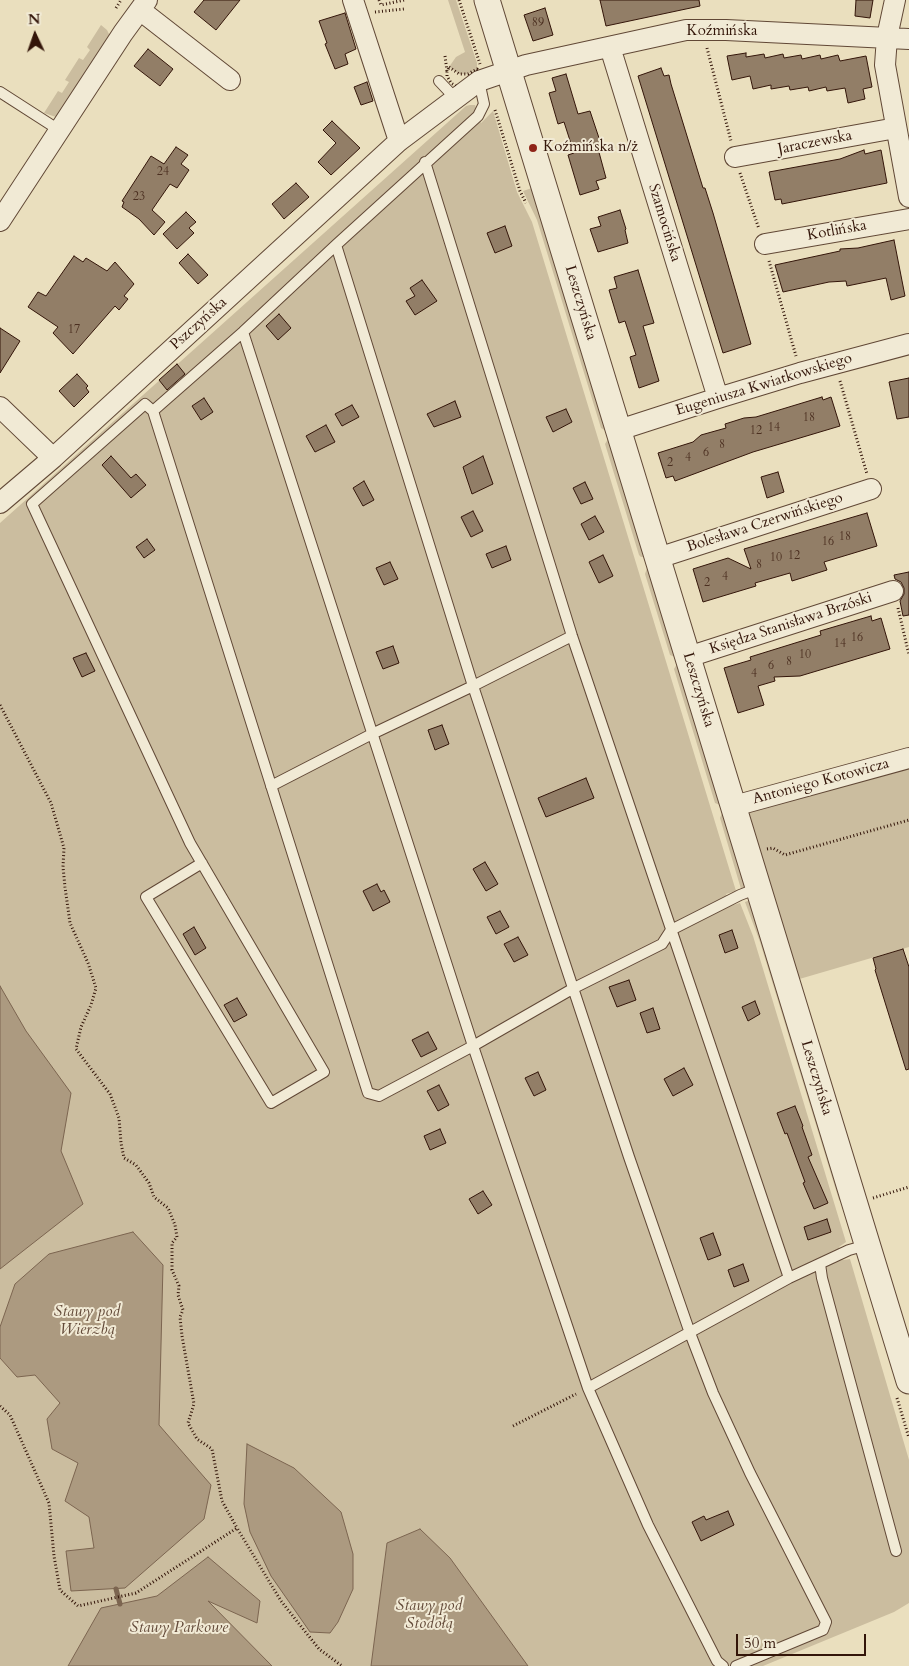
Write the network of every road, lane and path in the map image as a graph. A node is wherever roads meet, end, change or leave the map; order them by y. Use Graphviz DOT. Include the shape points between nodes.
graph roads {
  1 [pos="380,0"];
  2 [pos="404,0"];
  3 [pos="487,0"];
  4 [pos="895,0"];
  5 [pos="354,2"];
  6 [pos="143,5"];
  7 [pos="404,10"];
  8 [pos="703,30"];
  9 [pos="887,37"];
  10 [pos="909,39"];
  11 [pos="610,48"];
  12 [pos="509,71"];
  13 [pos="230,80"];
  14 [pos="439,81"];
  15 [pos="479,81"];
  16 [pos="0,92"];
  17 [pos="455,98"];
  18 [pos="896,128"];
  19 [pos="59,130"];
  20 [pos="400,142"];
  21 [pos="735,157"];
  22 [pos="426,162"];
  23 [pos="909,197"];
  24 [pos="909,219"];
  25 [pos="0,221"];
  26 [pos="765,244"];
  27 [pos="336,245"];
  28 [pos="243,332"];
  29 [pos="909,344"];
  30 [pos="835,363"];
  31 [pos="800,373"];
  32 [pos="718,398"];
  33 [pos="0,407"];
  34 [pos="153,411"];
  35 [pos="619,430"];
  36 [pos="53,458"];
  37 [pos="872,489"];
  38 [pos="0,503"];
  39 [pos="658,558"];
  40 [pos="894,591"];
  41 [pos="572,636"];
  42 [pos="909,655"];
  43 [pos="688,657"];
  44 [pos="473,686"];
  45 [pos="0,705"];
  46 [pos="372,734"];
  47 [pos="909,758"];
  48 [pos="271,786"];
  49 [pos="734,806"];
  50 [pos="909,820"];
  51 [pos="761,850"];
  52 [pos="202,864"];
  53 [pos="758,888"];
  54 [pos="671,930"];
  55 [pos="574,988"];
  56 [pos="473,1046"];
  57 [pos="909,1187"];
  58 [pos="855,1202"];
  59 [pos="867,1245"];
  60 [pos="820,1264"];
  61 [pos="789,1278"];
  62 [pos="690,1333"];
  63 [pos="909,1380"];
  64 [pos="588,1388"];
  65 [pos="0,1406"];
  66 [pos="513,1426"];
  67 [pos="237,1528"];
  68 [pos="896,1551"];
  69 [pos="342,1666"];
  70 [pos="723,1666"];
  71 [pos="736,1666"];
  1 -- 2 [label="path" via="381,6"];
  3 -- 12 [label="street, Leszczyńska"];
  4 -- 9 [label="street"];
  5 -- 7 [label="path" via="376,13"];
  5 -- 20 [label="street"];
  6 -- 13 [label="street"];
  6 -- 19 [label="street"];
  8 -- 9 [label="street, Koźmińska"];
  8 -- 11 [label="street, Koźmińska" via="686,30"];
  8 -- 21 [label="path"];
  9 -- 10 [label="street, Koźmińska"];
  9 -- 18 [label="street" via="885,65"];
  11 -- 12 [label="street, Koźmińska"];
  11 -- 32 [label="street, Szamocińska"];
  12 -- 15 [label="street, Pszczyńska"];
  12 -- 35 [label="street, Leszczyńska"];
  14 -- 17 [label="lane"];
  15 -- 17 [label="street, Pszczyńska"];
  15 -- 22 [label="lane" via="484,104 478,116"];
  16 -- 19 [label="lane"];
  17 -- 20 [label="street, Pszczyńska"];
  18 -- 21 [label="street, Jaraczewska"];
  18 -- 23 [label="street"];
  19 -- 25 [label="street"];
  20 -- 36 [label="street, Pszczyńska"];
  21 -- 26 [label="path"];
  22 -- 27 [label="lane"];
  22 -- 41 [label="lane"];
  24 -- 26 [label="street, Kotlińska"];
  26 -- 31 [label="path"];
  27 -- 28 [label="lane"];
  27 -- 44 [label="lane"];
  28 -- 34 [label="lane"];
  28 -- 46 [label="lane"];
  29 -- 30 [label="street, Eugeniusza Kwiatkowskiego"];
  30 -- 31 [label="street, Eugeniusza Kwiatkowskiego"];
  30 -- 37 [label="path"];
  31 -- 32 [label="street, Eugeniusza Kwiatkowskiego"];
  32 -- 35 [label="street, Eugeniusza Kwiatkowskiego"];
  33 -- 36 [label="street"];
  34 -- 48 [label="lane"];
  34 -- 52 [label="lane" via="145,404 32,504"];
  35 -- 39 [label="street, Leszczyńska"];
  36 -- 38 [label="street, Pszczyńska"];
  37 -- 39 [label="street, Bolesława Czerwińskiego"];
  39 -- 43 [label="street, Leszczyńska"];
  40 -- 42 [label="path"];
  40 -- 43 [label="street, Księdza Stanisława Brzóski"];
  41 -- 44 [label="lane"];
  41 -- 54 [label="lane"];
  43 -- 49 [label="street, Leszczyńska"];
  44 -- 46 [label="lane"];
  44 -- 55 [label="lane"];
  45 -- 67 [label="path" via="51,803 64,848 70,923 96,988 76,1050 110,1094 119,1118 124,1158 136,1165 149,1183 154,1197 168,1208 175,1225 177,1237 172,1243 172,1270 179,1286 178,1296 183,1310 180,1317 182,1336 194,1404 188,1423 197,1439 212,1449 222,1501"];
  46 -- 48 [label="lane"];
  46 -- 56 [label="lane"];
  47 -- 49 [label="street, Antoniego Kotowicza"];
  48 -- 56 [label="lane" via="368,1093 379,1096"];
  49 -- 53 [label="street, Leszczyńska"];
  50 -- 51 [label="path" via="785,855 773,848"];
  52 -- 52 [label="lane" via="324,1072 270,1103 146,897"];
  53 -- 54 [label="lane"];
  53 -- 58 [label="street, Leszczyńska"];
  54 -- 55 [label="lane" via="662,944"];
  54 -- 61 [label="lane"];
  55 -- 56 [label="lane"];
  55 -- 62 [label="lane"];
  56 -- 64 [label="lane"];
  57 -- 58 [label="path"];
  58 -- 59 [label="street, Leszczyńska"];
  59 -- 60 [label="lane"];
  59 -- 63 [label="street, Leszczyńska"];
  60 -- 61 [label="lane"];
  60 -- 68 [label="lane"];
  61 -- 62 [label="lane"];
  62 -- 64 [label="lane"];
  62 -- 71 [label="lane" via="750,1473 826,1622 823,1630"];
  64 -- 66 [label="path"];
  64 -- 70 [label="lane" via="648,1525 717,1661"];
  65 -- 67 [label="path" via="10,1415 49,1503 60,1590 78,1606 136,1593"];
  67 -- 69 [label="path" via="281,1601 319,1649"];
}
